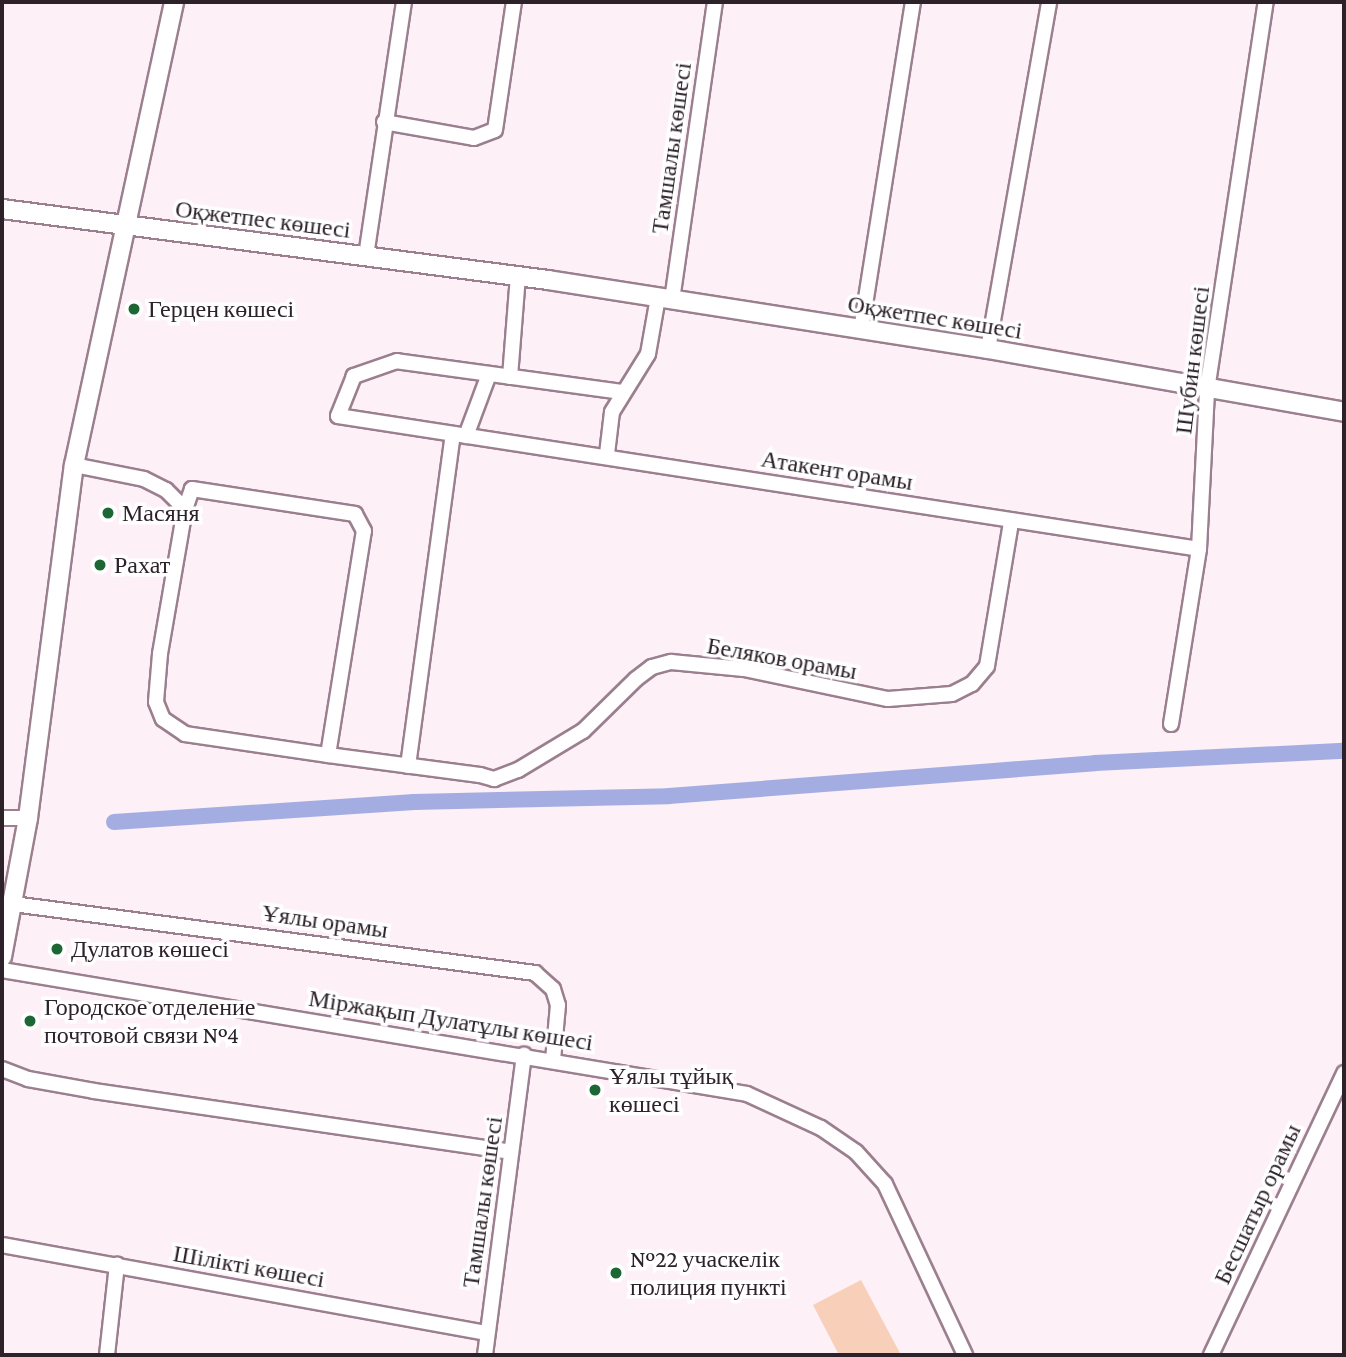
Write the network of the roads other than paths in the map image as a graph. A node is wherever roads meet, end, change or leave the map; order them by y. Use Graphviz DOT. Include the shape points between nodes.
graph roads {
  1 [pos="174,2"];
  2 [pos="404,2"];
  3 [pos="514,2"];
  4 [pos="715,2"];
  5 [pos="914,2"];
  6 [pos="1049,2"];
  7 [pos="1266,2"];
  8 [pos="384,122"];
  9 [pos="2,209"];
  10 [pos="124,227"];
  11 [pos="366,256"];
  12 [pos="518,276"];
  13 [pos="665,299"];
  14 [pos="861,330"];
  15 [pos="988,348"];
  16 [pos="489,374"];
  17 [pos="510,377"];
  18 [pos="1208,390"];
  19 [pos="622,392"];
  20 [pos="1344,411"];
  21 [pos="460,435"];
  22 [pos="607,454"];
  23 [pos="74,465"];
  24 [pos="185,509"];
  25 [pos="1010,522"];
  26 [pos="1199,548"];
  27 [pos="1171,724"];
  28 [pos="328,755"];
  29 [pos="408,766"];
  30 [pos="2,818"];
  31 [pos="27,818"];
  32 [pos="13,904"];
  33 [pos="2,957"];
  34 [pos="2,970"];
  35 [pos="524,1055"];
  36 [pos="553,1060"];
  37 [pos="2,1069"];
  38 [pos="1344,1073"];
  39 [pos="511,1152"];
  40 [pos="2,1245"];
  41 [pos="117,1265"];
  42 [pos="487,1334"];
  43 [pos="107,1355"];
  44 [pos="485,1355"];
  45 [pos="965,1355"];
  46 [pos="1211,1355"];
  1 -- 10 [label="street"];
  2 -- 8 [label="street"];
  3 -- 8 [label="street" via="495,130 474,138"];
  4 -- 13 [label="street, Тамшалы көшесі"];
  5 -- 14 [label="street"];
  6 -- 15 [label="street"];
  7 -- 18 [label="street, Шубин көшесі"];
  8 -- 11 [label="street"];
  9 -- 10 [label="street, Оқжетпес көшесі"];
  10 -- 11 [label="street, Оқжетпес көшесі"];
  10 -- 23 [label="street"];
  11 -- 12 [label="street, Оқжетпес көшесі"];
  12 -- 13 [label="street, Оқжетпес көшесі"];
  12 -- 17 [label="street"];
  13 -- 14 [label="street, Оқжетпес көшесі"];
  13 -- 19 [label="street, Тамшалы көшесі" via="648,355"];
  14 -- 15 [label="street, Оқжетпес көшесі"];
  15 -- 18 [label="street, Оқжетпес көшесі"];
  16 -- 17 [label="street"];
  16 -- 21 [label="street"];
  16 -- 21 [label="street, Атакент орамы" via="397,362 370,369 354,376 338,416"];
  17 -- 19 [label="street"];
  18 -- 20 [label="street, Оқжетпес көшесі"];
  18 -- 26 [label="street, Шубин көшесі"];
  19 -- 22 [label="street, Тамшалы көшесі" via="612,412"];
  21 -- 22 [label="street, Атакент орамы"];
  21 -- 29 [label="street"];
  22 -- 25 [label="street, Атакент орамы"];
  23 -- 24 [label="street" via="144,479 166,490"];
  23 -- 31 [label="street"];
  24 -- 28 [label="street, Беляков орамы" via="160,654 157,709 185,734"];
  24 -- 28 [label="street" via="192,489 355,514 364,531"];
  25 -- 26 [label="street, Атакент орамы"];
  25 -- 29 [label="street, Беляков орамы" via="986,666 972,684 952,694 888,699 744,669 671,662 652,667 583,731 518,770 494,779"];
  26 -- 27 [label="street, Шубин көшесі"];
  28 -- 29 [label="street, Беляков орамы"];
  30 -- 31 [label="street"];
  31 -- 32 [label="street"];
  32 -- 33 [label="street"];
  32 -- 36 [label="street, Ұялы орамы" via="535,974 553,989 558,1004"];
  34 -- 35 [label="street, Міржақып Дулатұлы көшесі"];
  35 -- 36 [label="street, Міржақып Дулатұлы көшесі"];
  35 -- 39 [label="street, Тамшалы көшесі"];
  36 -- 45 [label="street, Міржақып Дулатұлы көшесі" via="747,1094 821,1128 856,1152 885,1184 901,1211"];
  37 -- 39 [label="street" via="27,1079 94,1091"];
  38 -- 46 [label="street, Бесшатыр орамы"];
  39 -- 42 [label="street, Тамшалы көшесі"];
  40 -- 41 [label="street, Шілікті көшесі"];
  41 -- 42 [label="street, Шілікті көшесі"];
  41 -- 43 [label="street"];
  42 -- 44 [label="street, Тамшалы көшесі"];
}
